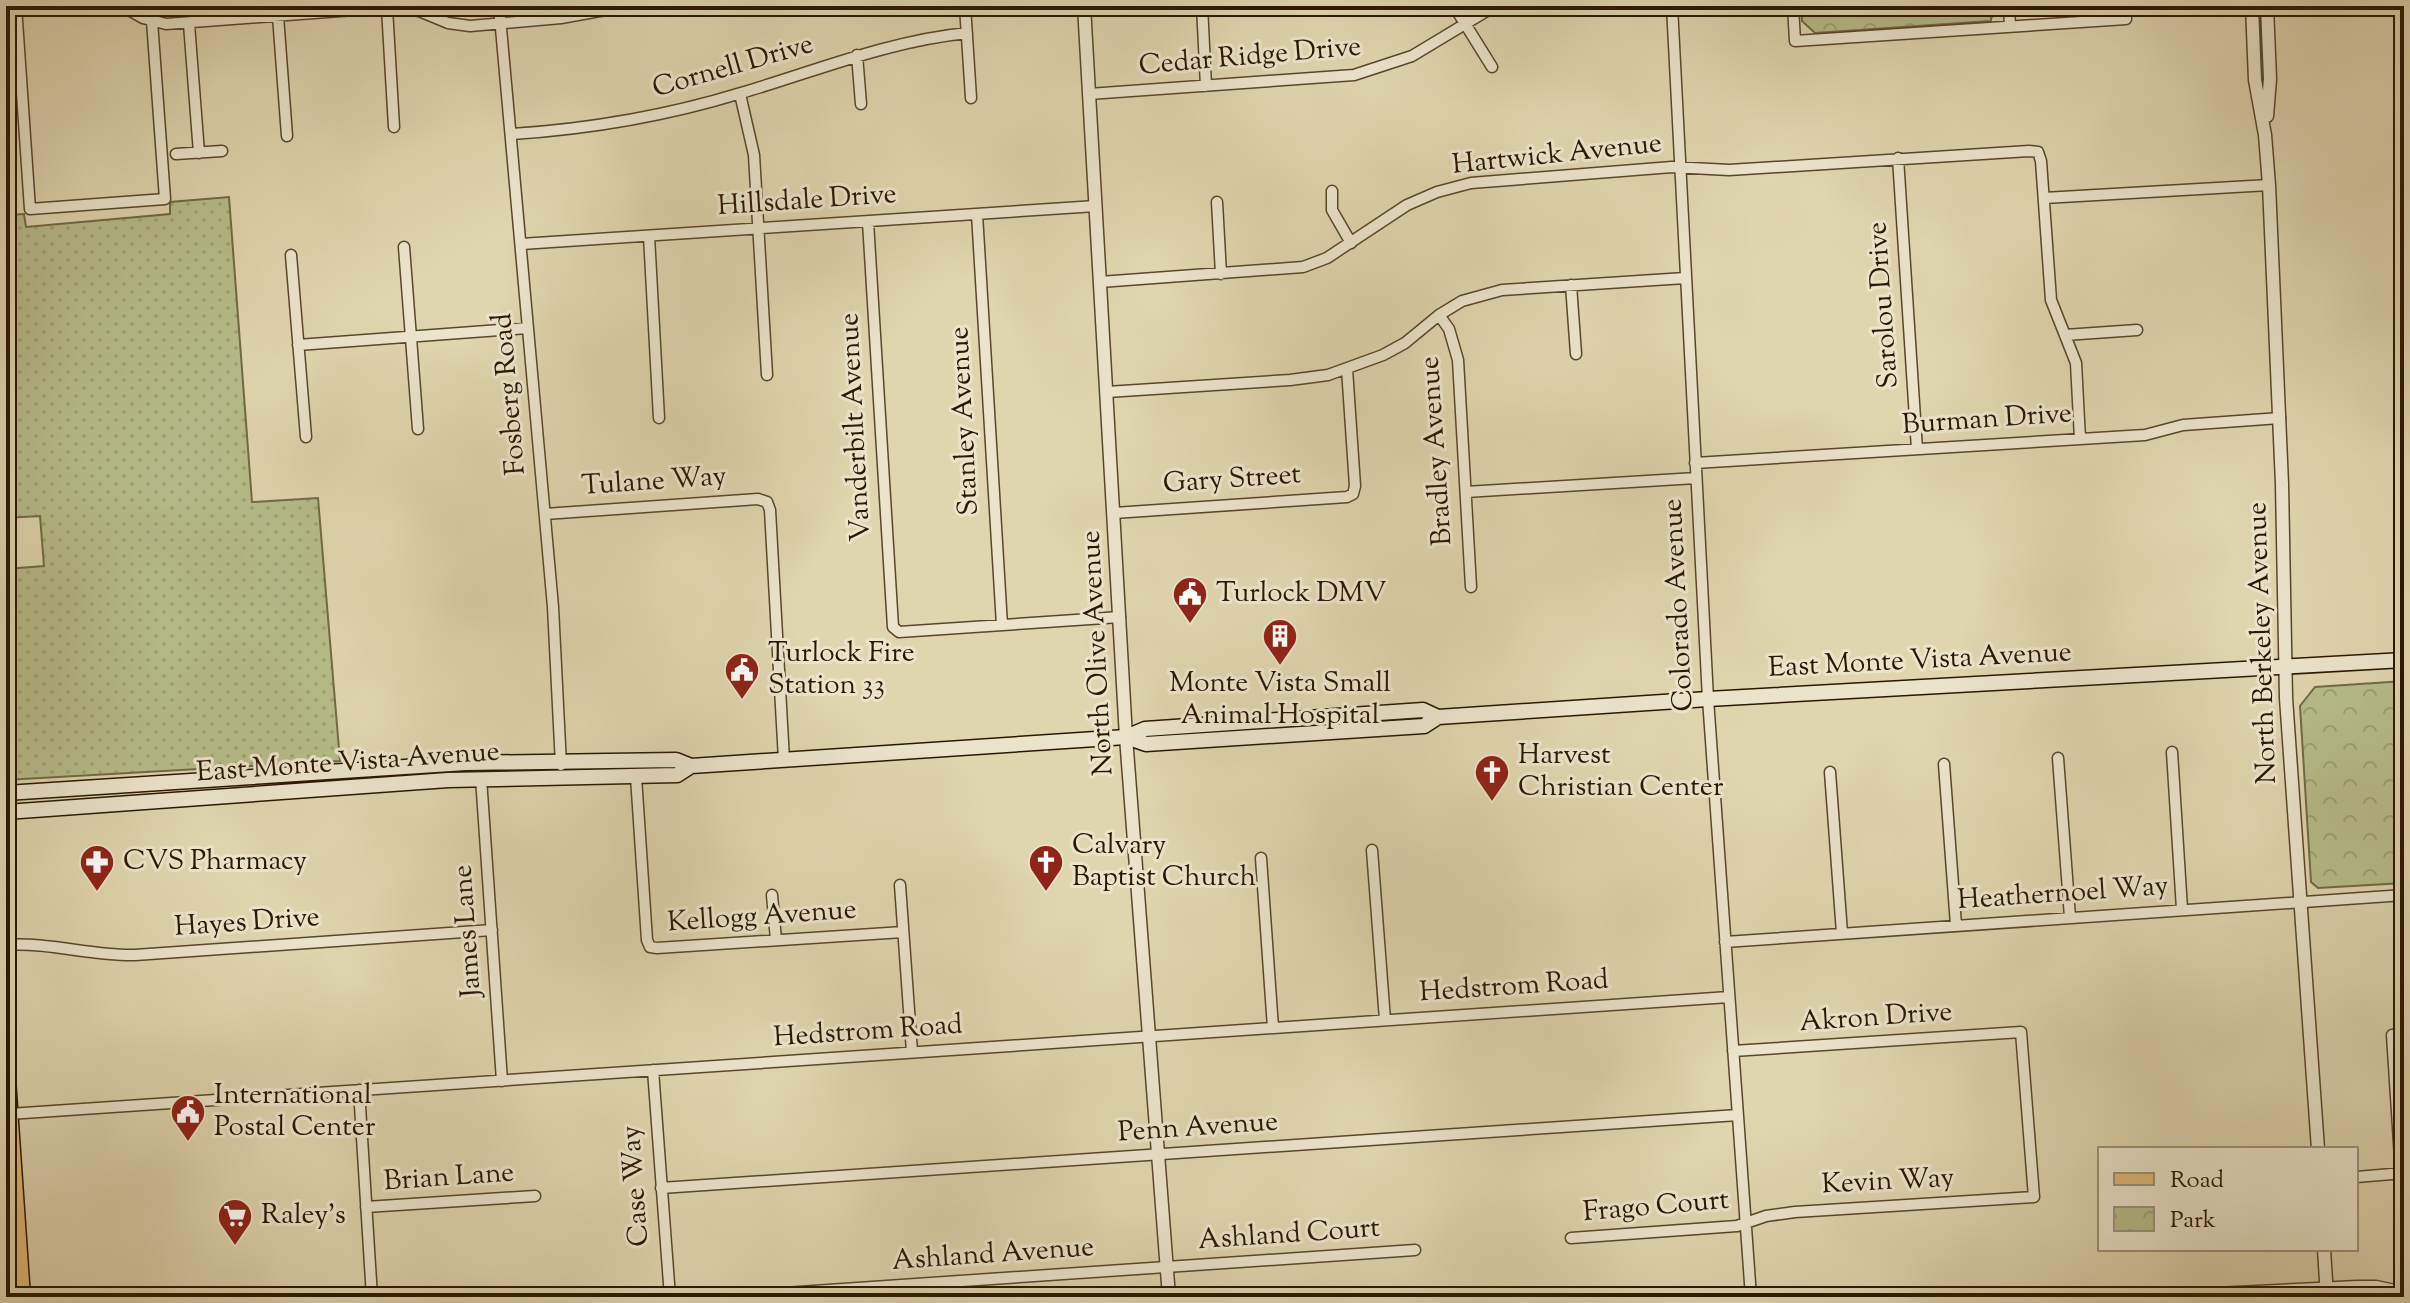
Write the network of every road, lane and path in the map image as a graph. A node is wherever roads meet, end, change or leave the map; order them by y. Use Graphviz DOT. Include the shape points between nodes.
graph roads {
  1 [pos="16,6"];
  2 [pos="122,6"];
  3 [pos="499,6"];
  4 [pos="627,6"];
  5 [pos="965,6"];
  6 [pos="1084,6"];
  7 [pos="1202,6"];
  8 [pos="1454,6"];
  9 [pos="1495,6"];
  10 [pos="1672,6"];
  11 [pos="1793,6"];
  12 [pos="2009,6"];
  13 [pos="2125,6"];
  14 [pos="2252,6"];
  15 [pos="2267,6"];
  16 [pos="387,8"];
  17 [pos="612,8"];
  18 [pos="278,16"];
  19 [pos="152,21"];
  20 [pos="189,24"];
  21 [pos="501,24"];
  22 [pos="1465,24"];
  23 [pos="2010,27"];
  24 [pos="967,33"];
  25 [pos="857,55"];
  26 [pos="1492,67"];
  27 [pos="1206,86"];
  28 [pos="740,94"];
  29 [pos="1089,94"];
  30 [pos="971,98"];
  31 [pos="861,104"];
  32 [pos="394,127"];
  33 [pos="512,134"];
  34 [pos="2265,135"];
  35 [pos="287,136"];
  36 [pos="222,151"];
  37 [pos="199,153"];
  38 [pos="176,154"];
  39 [pos="1898,158"];
  40 [pos="1680,167"];
  41 [pos="2269,185"];
  42 [pos="1332,191"];
  43 [pos="2044,198"];
  44 [pos="1217,202"];
  45 [pos="1096,206"];
  46 [pos="977,214"];
  47 [pos="868,222"];
  48 [pos="758,229"];
  49 [pos="649,236"];
  50 [pos="1351,243"];
  51 [pos="521,244"];
  52 [pos="404,247"];
  53 [pos="291,255"];
  54 [pos="1221,274"];
  55 [pos="1685,278"];
  56 [pos="1100,282"];
  57 [pos="1571,285"];
  58 [pos="1439,315"];
  59 [pos="528,328"];
  60 [pos="2137,330"];
  61 [pos="2065,335"];
  62 [pos="411,337"];
  63 [pos="298,345"];
  64 [pos="1576,354"];
  65 [pos="1347,369"];
  66 [pos="767,375"];
  67 [pos="1107,392"];
  68 [pos="659,418"];
  69 [pos="2280,418"];
  70 [pos="418,429"];
  71 [pos="306,437"];
  72 [pos="2080,439"];
  73 [pos="1917,449"];
  74 [pos="1695,463"];
  75 [pos="1696,478"];
  76 [pos="1466,492"];
  77 [pos="1114,513"];
  78 [pos="545,514"];
  79 [pos="1471,587"];
  80 [pos="1120,617"];
  81 [pos="1002,625"];
  82 [pos="2404,660"];
  83 [pos="2286,666"];
  84 [pos="1708,699"];
  85 [pos="1375,714"];
  86 [pos="1438,717"];
  87 [pos="1320,733"];
  88 [pos="1126,737"];
  89 [pos="2172,752"];
  90 [pos="2058,758"];
  91 [pos="784,760"];
  92 [pos="560,762"];
  93 [pos="1944,764"];
  94 [pos="691,766"];
  95 [pos="1830,772"];
  96 [pos="636,777"];
  97 [pos="481,778"];
  98 [pos="562,778"];
  99 [pos="6,793"];
  100 [pos="6,812"];
  101 [pos="1372,850"];
  102 [pos="1261,858"];
  103 [pos="900,885"];
  104 [pos="772,895"];
  105 [pos="2404,895"];
  106 [pos="2298,901"];
  107 [pos="2182,909"];
  108 [pos="2070,917"];
  109 [pos="1956,925"];
  110 [pos="492,930"];
  111 [pos="903,932"];
  112 [pos="1842,933"];
  113 [pos="776,940"];
  114 [pos="1725,942"];
  115 [pos="6,945"];
  116 [pos="1729,997"];
  117 [pos="1385,1020"];
  118 [pos="1273,1028"];
  119 [pos="2398,1035"];
  120 [pos="1149,1036"];
  121 [pos="1733,1051"];
  122 [pos="912,1052"];
  123 [pos="6,1064"];
  124 [pos="653,1070"];
  125 [pos="502,1081"];
  126 [pos="359,1090"];
  127 [pos="9,1114"];
  128 [pos="1738,1115"];
  129 [pos="2318,1147"];
  130 [pos="1158,1154"];
  131 [pos="2402,1174"];
  132 [pos="2358,1177"];
  133 [pos="661,1188"];
  134 [pos="535,1196"];
  135 [pos="2034,1197"];
  136 [pos="366,1207"];
  137 [pos="11,1213"];
  138 [pos="1746,1223"];
  139 [pos="1571,1238"];
  140 [pos="1415,1250"];
  141 [pos="2324,1251"];
  142 [pos="1167,1267"];
  143 [pos="2327,1292"];
  144 [pos="2404,1292"];
  145 [pos="2194,1296"];
  146 [pos="22,1297"];
  147 [pos="372,1297"];
  148 [pos="670,1297"];
  149 [pos="727,1297"];
  150 [pos="1169,1297"];
  151 [pos="1751,1297"];
  152 [pos="2133,1297"];
  1 -- 19 [label="street" via="30,209 165,199"];
  2 -- 19 [label="street"];
  3 -- 21 [label="street, Fosberg Road"];
  4 -- 17 [label="street"];
  5 -- 24 [label="street"];
  6 -- 29 [label="street, North Olive Avenue"];
  7 -- 27 [label="street"];
  8 -- 22 [label="street"];
  9 -- 22 [label="street, Cedar Ridge Drive"];
  10 -- 40 [label="street, Colorado Avenue"];
  11 -- 23 [label="street" via="1795,41"];
  12 -- 23 [label="street"];
  13 -- 23 [label="street" via="2126,19"];
  14 -- 34 [label="street, North Berkeley Avenue" via="2255,80"];
  15 -- 34 [label="street, North Berkeley Avenue" via="2270,79"];
  16 -- 18 [label="street"];
  16 -- 21 [label="street" via="419,11 458,25"];
  16 -- 32 [label="street"];
  17 -- 21 [label="street"];
  18 -- 20 [label="street"];
  18 -- 35 [label="street"];
  19 -- 20 [label="street"];
  20 -- 37 [label="street"];
  21 -- 33 [label="street, Fosberg Road"];
  22 -- 26 [label="street"];
  22 -- 27 [label="street, Cedar Ridge Drive" via="1412,56 1354,75"];
  24 -- 25 [label="street, Cornell Drive"];
  24 -- 30 [label="street"];
  25 -- 28 [label="street, Cornell Drive"];
  25 -- 31 [label="street"];
  27 -- 29 [label="street, Cedar Ridge Drive"];
  28 -- 33 [label="street, Cornell Drive" via="622,122"];
  28 -- 48 [label="street" via="753,144"];
  29 -- 45 [label="street, North Olive Avenue"];
  33 -- 51 [label="street, Fosberg Road"];
  34 -- 41 [label="street, North Berkeley Avenue"];
  36 -- 37 [label="street"];
  37 -- 38 [label="street"];
  39 -- 40 [label="street, Hartwick Avenue" via="1729,170"];
  39 -- 43 [label="street, Hartwick Avenue" via="2038,152"];
  39 -- 73 [label="street, Sarolou Drive"];
  40 -- 50 [label="street, Hartwick Avenue" via="1454,187 1407,205"];
  40 -- 55 [label="street, Colorado Avenue"];
  41 -- 43 [label="street"];
  41 -- 69 [label="street, North Berkeley Avenue"];
  42 -- 50 [label="street" via="1332,210"];
  43 -- 61 [label="street" via="2051,300"];
  44 -- 54 [label="street"];
  45 -- 46 [label="street, Hillsdale Drive"];
  45 -- 56 [label="street, North Olive Avenue"];
  46 -- 47 [label="street, Hillsdale Drive"];
  46 -- 81 [label="street, Stanley Avenue"];
  47 -- 48 [label="street, Hillsdale Drive"];
  47 -- 81 [label="street, Vanderbilt Avenue" via="894,629"];
  48 -- 49 [label="street, Hillsdale Drive"];
  48 -- 66 [label="street"];
  49 -- 51 [label="street, Hillsdale Drive"];
  49 -- 68 [label="street"];
  50 -- 54 [label="street, Hartwick Avenue" via="1303,267"];
  51 -- 59 [label="street, Fosberg Road"];
  52 -- 62 [label="street"];
  53 -- 63 [label="street"];
  54 -- 56 [label="street, Hartwick Avenue"];
  55 -- 57 [label="street"];
  55 -- 74 [label="street, Colorado Avenue"];
  56 -- 67 [label="street, North Olive Avenue"];
  57 -- 58 [label="street" via="1490,292"];
  57 -- 64 [label="street"];
  58 -- 65 [label="street" via="1405,343"];
  58 -- 76 [label="street, Bradley Avenue" via="1458,360"];
  59 -- 62 [label="street"];
  59 -- 78 [label="street, Fosberg Road"];
  60 -- 61 [label="street"];
  61 -- 72 [label="street" via="2078,375"];
  62 -- 63 [label="street"];
  62 -- 70 [label="street"];
  63 -- 71 [label="street"];
  65 -- 67 [label="street" via="1290,380"];
  65 -- 77 [label="street, Gary Street" via="1353,494"];
  67 -- 77 [label="street, North Olive Avenue"];
  69 -- 72 [label="street, Burman Drive"];
  69 -- 83 [label="street, North Berkeley Avenue"];
  72 -- 73 [label="street, Burman Drive"];
  73 -- 74 [label="street, Burman Drive"];
  74 -- 75 [label="street, Colorado Avenue"];
  75 -- 76 [label="street"];
  75 -- 84 [label="street, Colorado Avenue"];
  76 -- 79 [label="street, Bradley Avenue"];
  77 -- 80 [label="street, North Olive Avenue"];
  78 -- 91 [label="street, Tulane Way" via="767,502"];
  78 -- 92 [label="street, Fosberg Road"];
  80 -- 81 [label="street"];
  80 -- 88 [label="street, North Olive Avenue"];
  82 -- 83 [label="main road, East Monte Vista Avenue"];
  83 -- 84 [label="main road, East Monte Vista Avenue"];
  83 -- 106 [label="street, North Berkeley Avenue"];
  84 -- 86 [label="main road, East Monte Vista Avenue"];
  84 -- 114 [label="street, Colorado Avenue"];
  85 -- 86 [label="main road, East Monte Vista Avenue" via="1423,710"];
  85 -- 87 [label="main road" via="1371,722"];
  85 -- 88 [label="main road, East Monte Vista Avenue" via="1145,729"];
  86 -- 87 [label="main road, East Monte Vista Avenue" via="1424,726"];
  87 -- 88 [label="main road, East Monte Vista Avenue" via="1146,744"];
  88 -- 91 [label="main road, East Monte Vista Avenue"];
  88 -- 120 [label="street, North Olive Avenue"];
  89 -- 107 [label="street"];
  90 -- 108 [label="street"];
  91 -- 94 [label="main road, East Monte Vista Avenue"];
  92 -- 94 [label="main road, East Monte Vista Avenue" via="676,760"];
  92 -- 98 [label="street, Fosberg Road"];
  92 -- 99 [label="main road, East Monte Vista Avenue"];
  93 -- 109 [label="street"];
  94 -- 96 [label="main road, East Monte Vista Avenue" via="677,775"];
  95 -- 112 [label="street"];
  96 -- 98 [label="main road, East Monte Vista Avenue"];
  96 -- 113 [label="street, Kellogg Avenue" via="649,945"];
  97 -- 98 [label="main road, East Monte Vista Avenue"];
  97 -- 100 [label="main road, East Monte Vista Avenue"];
  97 -- 110 [label="street, James Lane"];
  101 -- 117 [label="street"];
  102 -- 118 [label="street"];
  103 -- 111 [label="street"];
  104 -- 113 [label="street"];
  105 -- 106 [label="street, Heathernoel Way"];
  106 -- 107 [label="street, Heathernoel Way"];
  106 -- 129 [label="street, North Berkeley Avenue"];
  107 -- 108 [label="street, Heathernoel Way"];
  108 -- 109 [label="street, Heathernoel Way"];
  109 -- 112 [label="street, Heathernoel Way"];
  110 -- 115 [label="street, Hayes Drive" via="135,955"];
  110 -- 125 [label="street, James Lane"];
  111 -- 113 [label="street, Kellogg Avenue"];
  111 -- 122 [label="street"];
  112 -- 114 [label="street, Heathernoel Way"];
  114 -- 116 [label="street, Colorado Avenue"];
  116 -- 117 [label="street, Hedstrom Road"];
  116 -- 121 [label="street, Colorado Avenue"];
  117 -- 118 [label="street, Hedstrom Road"];
  118 -- 120 [label="street, Hedstrom Road"];
  119 -- 131 [label="street"];
  120 -- 122 [label="street, Hedstrom Road"];
  120 -- 130 [label="street, North Olive Avenue"];
  121 -- 128 [label="street, Colorado Avenue"];
  121 -- 135 [label="street, Akron Drive" via="2021,1032"];
  122 -- 124 [label="street, Hedstrom Road"];
  123 -- 127 [label="main road"];
  124 -- 125 [label="street, Hedstrom Road"];
  124 -- 133 [label="street, Case Way"];
  125 -- 126 [label="street, Hedstrom Road"];
  126 -- 127 [label="street, Hedstrom Road"];
  126 -- 136 [label="street"];
  127 -- 137 [label="main road"];
  128 -- 130 [label="street, Penn Avenue"];
  128 -- 138 [label="street, Colorado Avenue"];
  130 -- 133 [label="street, Penn Avenue"];
  130 -- 142 [label="street, North Olive Avenue"];
  131 -- 132 [label="street"];
  133 -- 148 [label="street, Case Way"];
  134 -- 136 [label="street, Brian Lane"];
  135 -- 138 [label="street, Kevin Way" via="1795,1212"];
  136 -- 147 [label="street"];
  137 -- 146 [label="main road"];
  138 -- 139 [label="street, Frago Court"];
  138 -- 151 [label="street, Colorado Avenue"];
  140 -- 142 [label="street, Ashland Court"];
  141 -- 143 [label="street"];
  142 -- 149 [label="street, Ashland Avenue"];
  142 -- 150 [label="street, North Olive Avenue"];
  143 -- 144 [label="street" via="2367,1286"];
  143 -- 145 [label="street"];
  145 -- 152 [label="street"];
}
